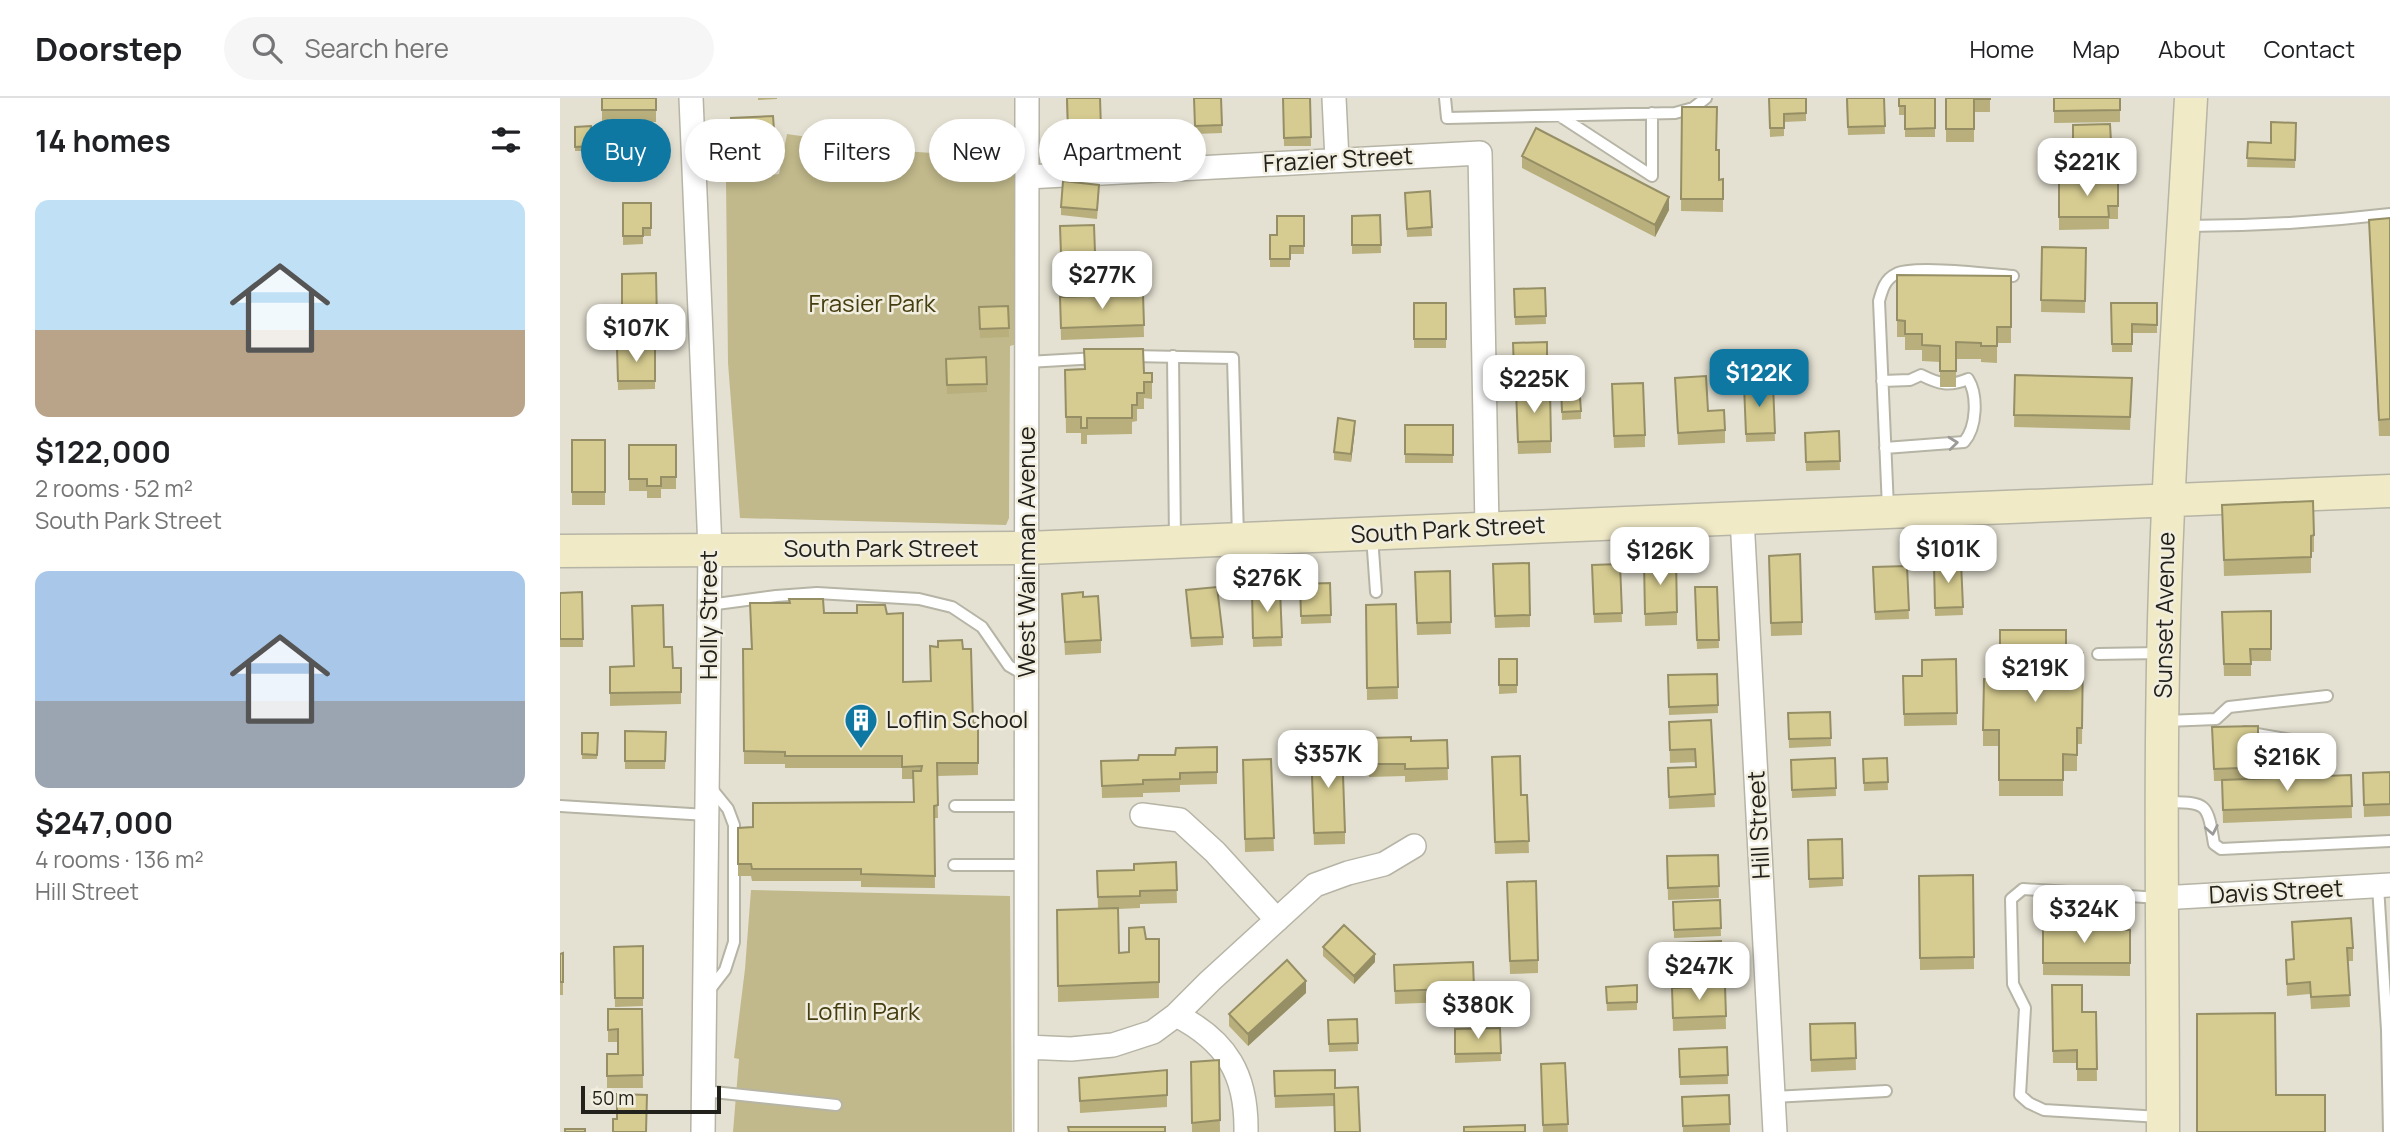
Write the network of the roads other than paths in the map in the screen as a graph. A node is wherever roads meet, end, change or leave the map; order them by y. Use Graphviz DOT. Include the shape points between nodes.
graph roads {
  1 [pos="691,98"];
  2 [pos="1027,98"];
  3 [pos="1334,98"];
  4 [pos="1446,98"];
  5 [pos="1706,98"];
  6 [pos="2190,98"];
  7 [pos="1652,113"];
  8 [pos="1560,116"];
  9 [pos="1337,160"];
  10 [pos="1027,177"];
  11 [pos="2390,214"];
  12 [pos="2184,226"];
  13 [pos="2012,276"];
  14 [pos="1173,356"];
  15 [pos="1027,362"];
  16 [pos="1940,371"];
  17 [pos="1956,371"];
  18 [pos="1922,375"];
  19 [pos="1968,379"];
  20 [pos="1882,381"];
  21 [pos="1885,448"];
  22 [pos="2390,491"];
  23 [pos="2168,500"];
  24 [pos="1888,512"];
  25 [pos="1742,518"];
  26 [pos="1487,528"];
  27 [pos="1372,534"];
  28 [pos="1238,540"];
  29 [pos="1175,543"];
  30 [pos="1027,548"];
  31 [pos="710,549"];
  32 [pos="560,551"];
  33 [pos="1376,592"];
  34 [pos="709,605"];
  35 [pos="2164,653"];
  36 [pos="2098,654"];
  37 [pos="1027,676"];
  38 [pos="2327,696"];
  39 [pos="2216,719"];
  40 [pos="2163,722"];
  41 [pos="2328,746"];
  42 [pos="707,783"];
  43 [pos="2162,802"];
  44 [pos="560,806"];
  45 [pos="955,806"];
  46 [pos="1027,806"];
  47 [pos="707,815"];
  48 [pos="1142,815"];
  49 [pos="2390,841"];
  50 [pos="1414,846"];
  51 [pos="954,865"];
  52 [pos="1027,865"];
  53 [pos="2384,886"];
  54 [pos="2161,898"];
  55 [pos="1277,920"];
  56 [pos="705,996"];
  57 [pos="1176,1015"];
  58 [pos="2388,1030"];
  59 [pos="1026,1047"];
  60 [pos="704,1091"];
  61 [pos="1886,1091"];
  62 [pos="1773,1097"];
  63 [pos="836,1104"];
  64 [pos="2163,1124"];
  65 [pos="703,1132"];
  66 [pos="1026,1132"];
  67 [pos="1246,1132"];
  68 [pos="1775,1132"];
  69 [pos="2389,1132"];
  1 -- 31 [label="street, Holly Street"];
  2 -- 10 [label="street, West Wainman Avenue"];
  3 -- 9 [label="street"];
  4 -- 8 [label="lane" via="1447,118"];
  5 -- 7 [label="lane" via="1693,108"];
  6 -- 12 [label="main road, Sunset Avenue"];
  7 -- 8 [label="lane"];
  7 -- 8 [label="lane" via="1652,176"];
  9 -- 10 [label="street, Frazier Street"];
  9 -- 26 [label="street, Frazier Street" via="1480,153"];
  10 -- 15 [label="street, West Wainman Avenue"];
  11 -- 12 [label="lane"];
  12 -- 23 [label="main road, Sunset Avenue"];
  13 -- 20 [label="lane" via="1913,270 1887,280 1879,301"];
  14 -- 15 [label="lane"];
  14 -- 28 [label="lane" via="1233,358"];
  14 -- 29 [label="lane"];
  15 -- 30 [label="street, West Wainman Avenue"];
  16 -- 18 [label="lane"];
  17 -- 19 [label="lane"];
  18 -- 19 [label="lane" via="1940,385"];
  18 -- 20 [label="lane"];
  21 -- 19 [label="lane, one-way" via="1964,442 1975,401"];
  20 -- 21 [label="lane"];
  21 -- 24 [label="lane"];
  22 -- 23 [label="main road, South Park Street"];
  23 -- 24 [label="main road, South Park Street"];
  23 -- 35 [label="main road, Sunset Avenue"];
  24 -- 25 [label="main road, South Park Street"];
  25 -- 26 [label="main road, South Park Street"];
  25 -- 62 [label="street, Hill Street"];
  26 -- 27 [label="main road, South Park Street"];
  27 -- 28 [label="main road, South Park Street"];
  27 -- 33 [label="lane"];
  28 -- 29 [label="main road, South Park Street"];
  29 -- 30 [label="main road, South Park Street"];
  30 -- 31 [label="main road, South Park Street"];
  30 -- 37 [label="street, West Wainman Avenue"];
  31 -- 32 [label="main road, South Park Street"];
  31 -- 34 [label="street, Holly Street"];
  34 -- 37 [label="lane" via="817,593 919,599 952,607 982,627 1009,666"];
  34 -- 42 [label="street, Holly Street"];
  35 -- 36 [label="lane"];
  35 -- 40 [label="main road, Sunset Avenue"];
  37 -- 46 [label="street, West Wainman Avenue"];
  38 -- 39 [label="lane" via="2229,707"];
  39 -- 40 [label="lane"];
  39 -- 41 [label="lane" via="2230,730"];
  40 -- 43 [label="main road, Sunset Avenue"];
  42 -- 47 [label="street, Holly Street"];
  42 -- 56 [label="lane" via="734,824 734,942 724,970"];
  43 -- 49 [label="lane, one-way" via="2198,803 2208,811 2214,844 2221,849"];
  43 -- 54 [label="main road, Sunset Avenue"];
  44 -- 47 [label="lane"];
  45 -- 46 [label="lane"];
  46 -- 52 [label="street, West Wainman Avenue"];
  47 -- 56 [label="street, Holly Street"];
  48 -- 55 [label="street" via="1180,820"];
  50 -- 55 [label="street" via="1384,864 1315,885"];
  51 -- 52 [label="lane"];
  52 -- 59 [label="street, West Wainman Avenue"];
  53 -- 54 [label="street, Davis Street"];
  53 -- 58 [label="lane"];
  54 -- 64 [label="main road, Sunset Avenue"];
  54 -- 64 [label="lane" via="2023,889 2011,899 2011,963 2013,984 2025,1008 2020,1095 2044,1110"];
  55 -- 57 [label="street"];
  56 -- 60 [label="street, Holly Street"];
  57 -- 59 [label="street" via="1153,1032 1113,1045"];
  57 -- 67 [label="street" via="1195,1024 1236,1069"];
  58 -- 69 [label="lane"];
  59 -- 66 [label="street, West Wainman Avenue"];
  60 -- 63 [label="lane"];
  60 -- 65 [label="street, Holly Street"];
  61 -- 62 [label="lane"];
  62 -- 68 [label="street, Hill Street"];
}
